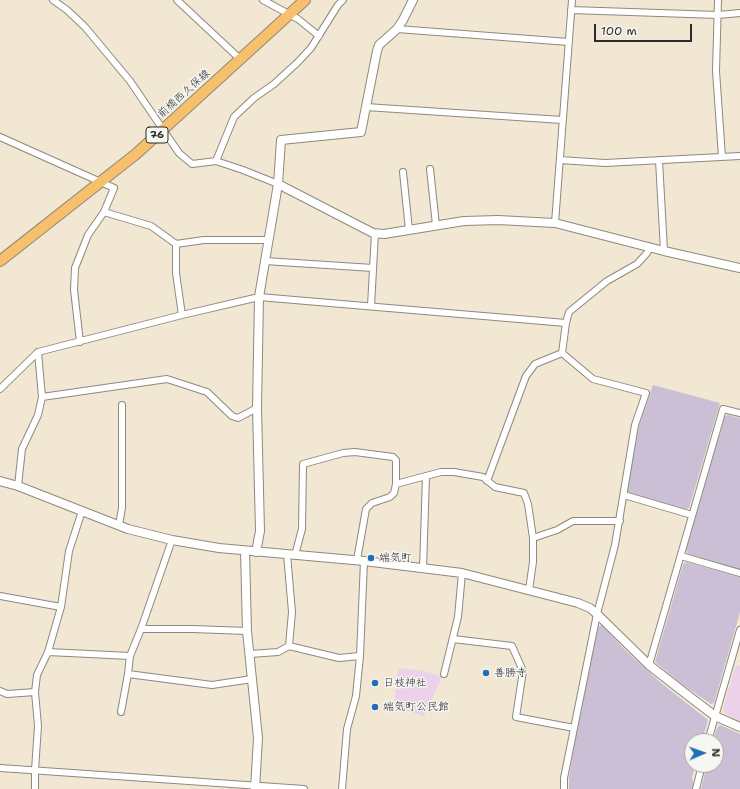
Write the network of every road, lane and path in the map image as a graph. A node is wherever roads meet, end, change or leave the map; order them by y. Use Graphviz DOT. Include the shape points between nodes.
graph roads {
  1 [pos="53,0"];
  2 [pos="177,0"];
  3 [pos="264,0"];
  4 [pos="305,0"];
  5 [pos="343,0"];
  6 [pos="414,0"];
  7 [pos="572,0"];
  8 [pos="718,0"];
  9 [pos="571,10"];
  10 [pos="740,13"];
  11 [pos="289,14"];
  12 [pos="718,15"];
  13 [pos="397,29"];
  14 [pos="319,36"];
  15 [pos="569,42"];
  16 [pos="240,59"];
  17 [pos="366,107"];
  18 [pos="562,120"];
  19 [pos="164,128"];
  20 [pos="0,137"];
  21 [pos="740,156"];
  22 [pos="722,157"];
  23 [pos="560,160"];
  24 [pos="659,160"];
  25 [pos="216,161"];
  26 [pos="430,169"];
  27 [pos="403,172"];
  28 [pos="101,181"];
  29 [pos="278,184"];
  30 [pos="104,212"];
  31 [pos="555,223"];
  32 [pos="436,226"];
  33 [pos="409,230"];
  34 [pos="375,233"];
  35 [pos="268,240"];
  36 [pos="176,244"];
  37 [pos="650,247"];
  38 [pos="664,251"];
  39 [pos="0,261"];
  40 [pos="265,261"];
  41 [pos="373,268"];
  42 [pos="740,268"];
  43 [pos="259,297"];
  44 [pos="371,306"];
  45 [pos="182,315"];
  46 [pos="566,323"];
  47 [pos="80,342"];
  48 [pos="38,352"];
  49 [pos="562,353"];
  50 [pos="0,389"];
  51 [pos="42,397"];
  52 [pos="122,405"];
  53 [pos="257,408"];
  54 [pos="740,413"];
  55 [pos="426,476"];
  56 [pos="0,481"];
  57 [pos="488,481"];
  58 [pos="396,484"];
  59 [pos="18,486"];
  60 [pos="624,495"];
  61 [pos="82,511"];
  62 [pos="692,515"];
  63 [pos="620,521"];
  64 [pos="119,525"];
  65 [pos="533,538"];
  66 [pos="172,540"];
  67 [pos="245,551"];
  68 [pos="256,552"];
  69 [pos="291,555"];
  70 [pos="681,556"];
  71 [pos="360,561"];
  72 [pos="423,569"];
  73 [pos="740,573"];
  74 [pos="462,574"];
  75 [pos="529,590"];
  76 [pos="0,596"];
  77 [pos="61,607"];
  78 [pos="597,614"];
  79 [pos="141,629"];
  80 [pos="247,631"];
  81 [pos="740,631"];
  82 [pos="454,639"];
  83 [pos="289,646"];
  84 [pos="48,652"];
  85 [pos="250,654"];
  86 [pos="130,656"];
  87 [pos="360,656"];
  88 [pos="650,665"];
  89 [pos="128,674"];
  90 [pos="444,674"];
  91 [pos="252,679"];
  92 [pos="0,691"];
  93 [pos="35,692"];
  94 [pos="121,712"];
  95 [pos="715,716"];
  96 [pos="740,727"];
  97 [pos="574,728"];
  98 [pos="710,733"];
  99 [pos="0,768"];
  100 [pos="35,770"];
  101 [pos="700,773"];
  102 [pos="255,787"];
  103 [pos="35,789"];
  104 [pos="304,789"];
  105 [pos="342,789"];
  106 [pos="564,789"];
  107 [pos="696,789"];
  1 -- 19 [label="street" via="85,27 130,81"];
  2 -- 16 [label="street"];
  3 -- 11 [label="street"];
  4 -- 11 [label="main road, 前橋西久保線 / 76"];
  5 -- 14 [label="street"];
  6 -- 13 [label="street"];
  7 -- 9 [label="street"];
  8 -- 12 [label="street"];
  9 -- 12 [label="street"];
  9 -- 15 [label="street"];
  10 -- 12 [label="street"];
  11 -- 14 [label="street"];
  11 -- 16 [label="main road, 前橋西久保線 / 76"];
  12 -- 22 [label="street" via="716,71"];
  13 -- 15 [label="street"];
  13 -- 17 [label="street" via="379,45"];
  14 -- 25 [label="street" via="298,62 234,117"];
  15 -- 18 [label="street"];
  16 -- 19 [label="main road, 前橋西久保線 / 76"];
  17 -- 18 [label="street"];
  17 -- 29 [label="street" via="361,132 281,140"];
  18 -- 23 [label="street"];
  19 -- 25 [label="street" via="179,153 192,164"];
  19 -- 28 [label="main road, 前橋西久保線 / 76"];
  20 -- 28 [label="street"];
  21 -- 22 [label="street"];
  22 -- 24 [label="street"];
  23 -- 24 [label="street" via="605,163"];
  23 -- 31 [label="street"];
  24 -- 38 [label="street"];
  25 -- 29 [label="street"];
  26 -- 32 [label="street"];
  27 -- 33 [label="street"];
  28 -- 30 [label="street" via="114,188"];
  28 -- 39 [label="main road, 前橋西久保線 / 76"];
  29 -- 34 [label="street"];
  29 -- 35 [label="street"];
  30 -- 36 [label="street" via="151,226"];
  30 -- 47 [label="street" via="88,235 75,268 74,290"];
  31 -- 32 [label="street" via="498,220 464,221"];
  31 -- 37 [label="street"];
  32 -- 33 [label="street"];
  33 -- 34 [label="street"];
  34 -- 41 [label="street"];
  35 -- 36 [label="street" via="204,240"];
  35 -- 40 [label="street"];
  36 -- 45 [label="street" via="176,273"];
  37 -- 38 [label="street"];
  37 -- 46 [label="street" via="637,264 607,281 569,312"];
  38 -- 42 [label="street"];
  40 -- 41 [label="street"];
  40 -- 43 [label="street"];
  41 -- 44 [label="street"];
  43 -- 44 [label="street"];
  43 -- 45 [label="street"];
  43 -- 53 [label="street"];
  44 -- 46 [label="street"];
  45 -- 47 [label="street"];
  46 -- 49 [label="street"];
  47 -- 48 [label="street"];
  48 -- 50 [label="street"];
  48 -- 51 [label="street"];
  49 -- 57 [label="street" via="535,364 526,376"];
  49 -- 60 [label="street" via="593,379 646,393 635,425"];
  51 -- 53 [label="street" via="168,379 207,392 232,416 238,418"];
  51 -- 59 [label="street" via="38,415 22,449"];
  52 -- 64 [label="street" via="122,508"];
  53 -- 68 [label="street" via="260,531"];
  54 -- 62 [label="street" via="723,409"];
  55 -- 57 [label="street" via="454,472 483,477"];
  55 -- 58 [label="street"];
  55 -- 72 [label="street"];
  56 -- 59 [label="street"];
  57 -- 65 [label="street" via="495,487 524,493"];
  58 -- 69 [label="street" via="396,460 393,457 356,452 343,453 303,464 302,528"];
  58 -- 71 [label="street" via="394,494 372,503 366,509"];
  59 -- 61 [label="street"];
  60 -- 62 [label="street"];
  60 -- 63 [label="street"];
  61 -- 64 [label="street"];
  61 -- 77 [label="street" via="69,551"];
  62 -- 70 [label="street"];
  63 -- 65 [label="street" via="573,521 557,530"];
  63 -- 78 [label="street"];
  64 -- 66 [label="street"];
  65 -- 75 [label="street"];
  66 -- 67 [label="street"];
  66 -- 79 [label="street"];
  67 -- 68 [label="street"];
  67 -- 80 [label="street"];
  68 -- 69 [label="street"];
  69 -- 71 [label="street"];
  69 -- 83 [label="street" via="292,612"];
  70 -- 73 [label="street"];
  70 -- 88 [label="street"];
  71 -- 72 [label="street"];
  71 -- 87 [label="street"];
  72 -- 74 [label="street"];
  74 -- 75 [label="street"];
  74 -- 82 [label="street"];
  75 -- 78 [label="street" via="578,603"];
  76 -- 77 [label="street"];
  77 -- 84 [label="street"];
  78 -- 88 [label="street"];
  78 -- 97 [label="street"];
  79 -- 80 [label="street"];
  79 -- 86 [label="street"];
  80 -- 85 [label="street"];
  81 -- 95 [label="street"];
  82 -- 90 [label="street"];
  82 -- 97 [label="street" via="512,646 523,671 516,717"];
  83 -- 85 [label="street" via="278,652"];
  83 -- 87 [label="street" via="339,658"];
  84 -- 86 [label="street"];
  84 -- 93 [label="street" via="37,675"];
  85 -- 91 [label="street"];
  86 -- 89 [label="street"];
  87 -- 105 [label="street" via="356,696 347,729"];
  88 -- 95 [label="street"];
  89 -- 91 [label="street" via="212,685"];
  89 -- 94 [label="street"];
  91 -- 102 [label="street" via="258,738"];
  92 -- 93 [label="street" via="7,694"];
  93 -- 100 [label="street" via="38,726"];
  95 -- 96 [label="street"];
  95 -- 98 [label="street"];
  97 -- 106 [label="street"];
  99 -- 100 [label="street"];
  100 -- 102 [label="street"];
  100 -- 103 [label="street"];
  101 -- 107 [label="street"];
  102 -- 104 [label="street"];
}
